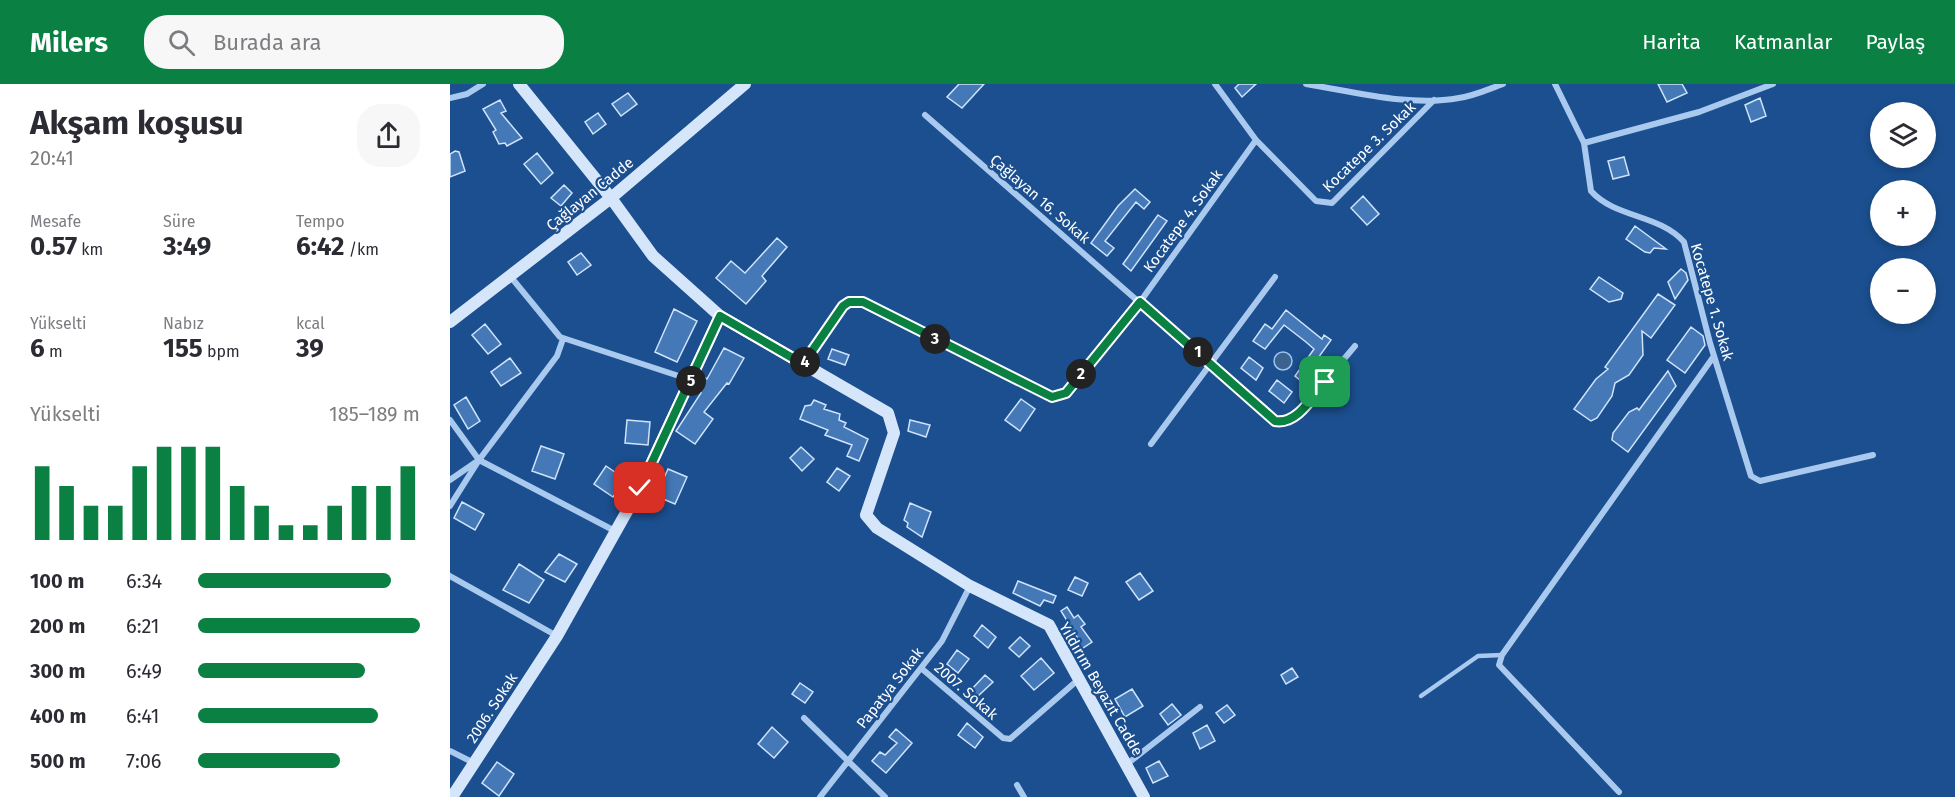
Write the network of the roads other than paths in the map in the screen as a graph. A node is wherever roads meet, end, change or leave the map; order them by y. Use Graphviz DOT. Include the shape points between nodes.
graph roads {
  1 [pos="483,84"];
  2 [pos="519,84"];
  3 [pos="745,84"];
  4 [pos="1215,84"];
  5 [pos="1306,84"];
  6 [pos="1503,84"];
  7 [pos="1555,84"];
  8 [pos="1773,84"];
  9 [pos="450,98"];
  10 [pos="1434,100"];
  11 [pos="925,115"];
  12 [pos="1256,141"];
  13 [pos="1584,143"];
  14 [pos="611,198"];
  15 [pos="510,276"];
  16 [pos="1275,277"];
  17 [pos="1140,302"];
  18 [pos="720,316"];
  19 [pos="451,318"];
  20 [pos="563,339"];
  21 [pos="1355,346"];
  22 [pos="1714,357"];
  23 [pos="1211,363"];
  24 [pos="803,364"];
  25 [pos="691,380"];
  26 [pos="450,420"];
  27 [pos="1151,444"];
  28 [pos="1873,455"];
  29 [pos="479,460"];
  30 [pos="450,480"];
  31 [pos="450,506"];
  32 [pos="615,531"];
  33 [pos="450,576"];
  34 [pos="970,586"];
  35 [pos="556,636"];
  36 [pos="1502,655"];
  37 [pos="921,668"];
  38 [pos="1078,679"];
  39 [pos="1421,696"];
  40 [pos="1200,707"];
  41 [pos="804,718"];
  42 [pos="450,752"];
  43 [pos="849,760"];
  44 [pos="474,763"];
  45 [pos="1127,764"];
  46 [pos="1017,785"];
  47 [pos="1619,792"];
  48 [pos="452,797"];
  49 [pos="820,797"];
  50 [pos="885,797"];
  51 [pos="1024,797"];
  52 [pos="1144,797"];
  1 -- 9 [label="street"];
  2 -- 14 [label="street"];
  3 -- 14 [label="street, Çağlayan Cadde"];
  4 -- 12 [label="street"];
  5 -- 10 [label="street" via="1373,96"];
  6 -- 10 [label="street" via="1458,99"];
  7 -- 13 [label="street, Kocatepe 1. Sokak"];
  8 -- 13 [label="street" via="1719,104"];
  10 -- 12 [label="street, Kocatepe 3. Sokak" via="1332,203 1316,201"];
  11 -- 17 [label="street, Çağlayan 16. Sokak"];
  12 -- 17 [label="street, Kocatepe 4. Sokak"];
  13 -- 22 [label="street, Kocatepe 1. Sokak" via="1589,184 1596,196 1657,222 1684,242"];
  14 -- 15 [label="street, Çağlayan Cadde"];
  14 -- 18 [label="street" via="653,256"];
  15 -- 19 [label="street, Çağlayan Cadde"];
  15 -- 20 [label="street"];
  16 -- 23 [label="street"];
  17 -- 23 [label="street, Çağlayan 16. Sokak"];
  17 -- 24 [label="street, Kocatepe 4. Sokak" via="1066,393 1059,396 1046,395 863,302 843,306"];
  18 -- 24 [label="street"];
  18 -- 25 [label="street"];
  20 -- 25 [label="street"];
  20 -- 29 [label="street" via="557,356"];
  21 -- 23 [label="street, Çağlayan 16. Sokak" via="1294,418 1284,423 1275,421"];
  22 -- 28 [label="street, Kocatepe 1. Sokak" via="1751,477 1760,481"];
  22 -- 36 [label="street"];
  23 -- 27 [label="street"];
  24 -- 34 [label="street, Yıldırım Beyazıt Cadde" via="888,413 894,433 866,515 877,528"];
  25 -- 32 [label="street"];
  26 -- 29 [label="street"];
  29 -- 30 [label="street"];
  29 -- 31 [label="street"];
  29 -- 32 [label="street"];
  32 -- 35 [label="street"];
  33 -- 35 [label="street"];
  34 -- 37 [label="street, Papatya Sokak" via="942,641"];
  34 -- 38 [label="street, Yıldırım Beyazıt Cadde" via="1048,625"];
  35 -- 44 [label="street, 2006. Sokak"];
  36 -- 39 [label="lane" via="1478,656"];
  36 -- 47 [label="street" via="1499,665"];
  37 -- 38 [label="street, 2007. Sokak" via="1003,738 1010,739"];
  37 -- 43 [label="street, Papatya Sokak"];
  38 -- 45 [label="street, Yıldırım Beyazıt Cadde"];
  40 -- 45 [label="street"];
  41 -- 43 [label="street"];
  42 -- 44 [label="street"];
  43 -- 49 [label="street, Papatya Sokak"];
  43 -- 50 [label="street"];
  44 -- 48 [label="street, 2006. Sokak"];
  45 -- 52 [label="street, Yıldırım Beyazıt Cadde"];
  46 -- 51 [label="street"];
}
